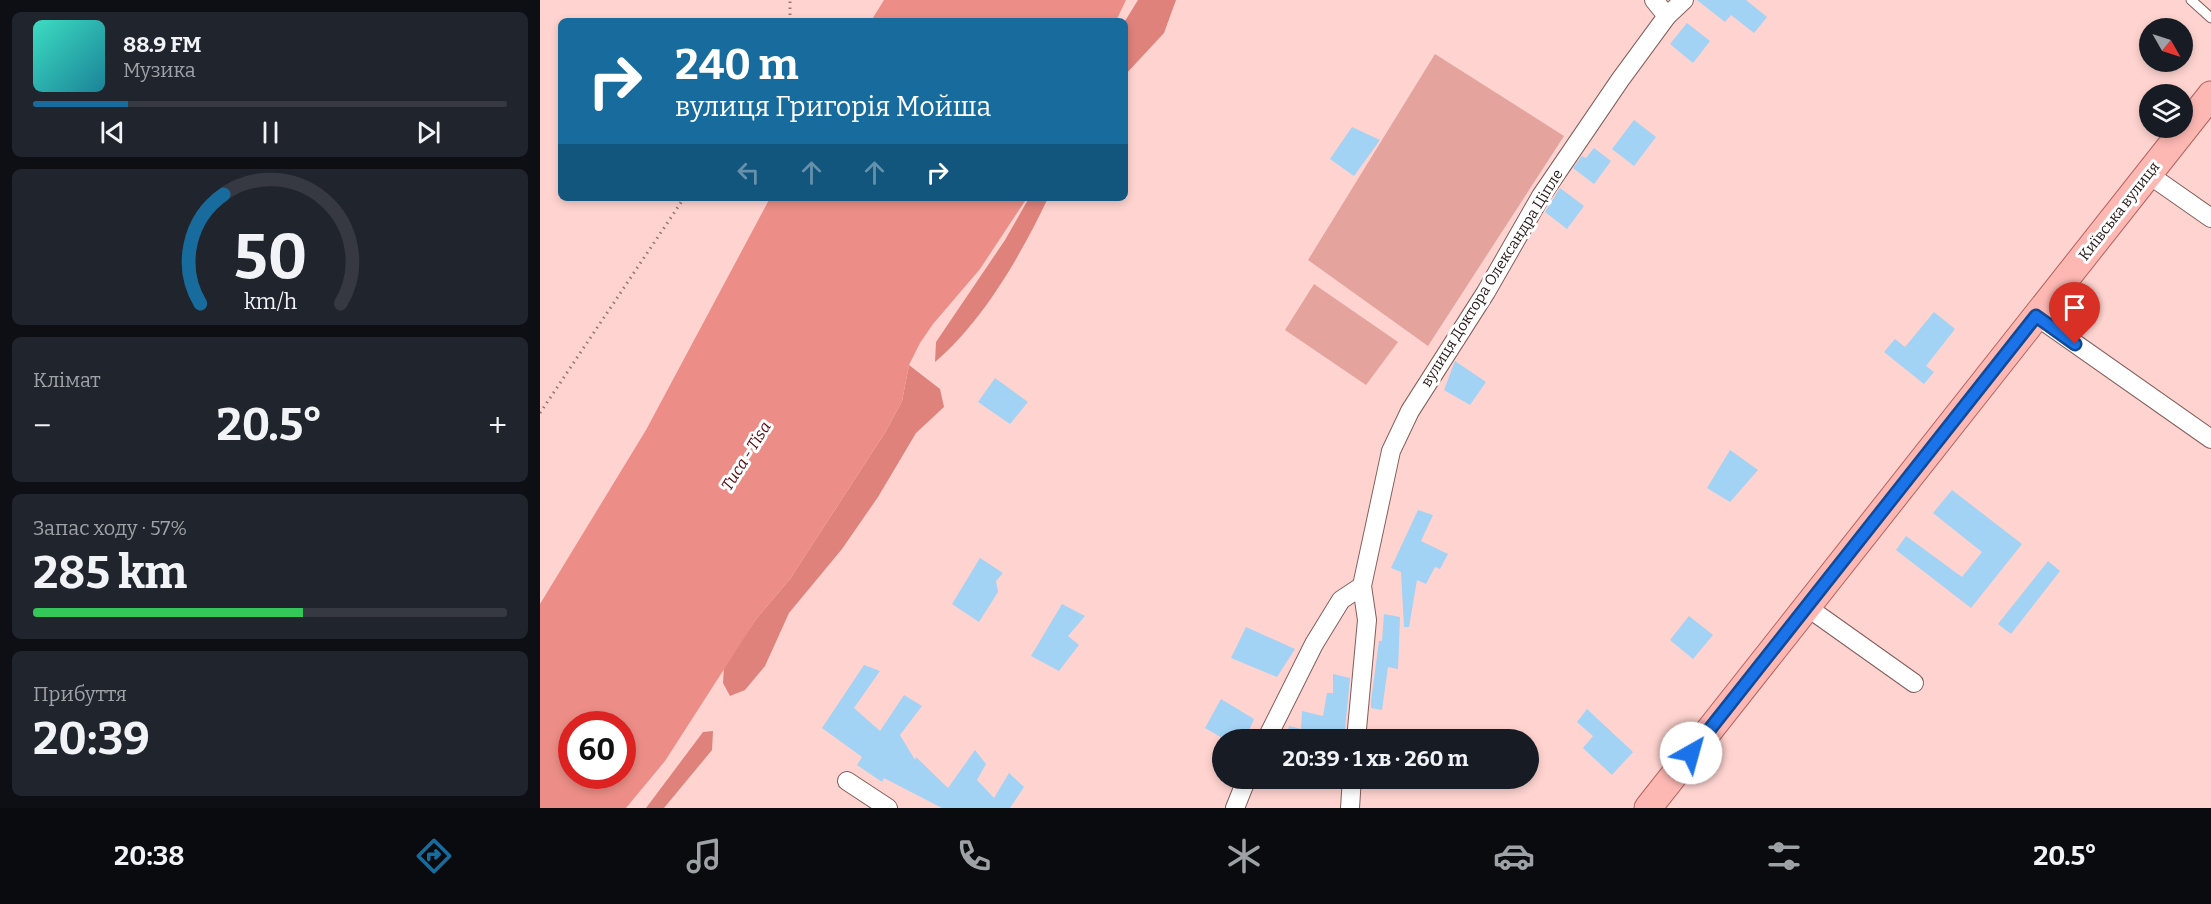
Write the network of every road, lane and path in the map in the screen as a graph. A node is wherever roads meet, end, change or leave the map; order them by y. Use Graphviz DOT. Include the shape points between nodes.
graph roads {
  1 [pos="790,0"];
  2 [pos="1654,0"];
  3 [pos="1684,0"];
  4 [pos="2191,0"];
  5 [pos="1667,16"];
  6 [pos="790,18"];
  7 [pos="2211,18"];
  8 [pos="2211,95"];
  9 [pos="2148,174"];
  10 [pos="682,201"];
  11 [pos="2211,218"];
  12 [pos="2036,316"];
  13 [pos="540,413"];
  14 [pos="2211,440"];
  15 [pos="1362,586"];
  16 [pos="1807,607"];
  17 [pos="1914,682"];
  18 [pos="1272,729"];
  19 [pos="1357,729"];
  20 [pos="847,781"];
  21 [pos="1243,789"];
  22 [pos="1351,789"];
  23 [pos="888,808"];
  24 [pos="1235,808"];
  25 [pos="1350,808"];
  26 [pos="1648,808"];
  1 -- 6 [label="path"];
  2 -- 5 [label="street"];
  3 -- 5 [label="street, вулиця Доктора Олександра Ціпле"];
  4 -- 7 [label="lane"];
  5 -- 15 [label="street, вулиця Доктора Олександра Ціпле" via="1541,196 1410,411 1391,451"];
  8 -- 9 [label="main road, Київська вулиця"];
  9 -- 11 [label="street"];
  9 -- 12 [label="main road, Київська вулиця"];
  10 -- 13 [label="path"];
  12 -- 14 [label="street"];
  12 -- 16 [label="main road, Київська вулиця"];
  15 -- 18 [label="street" via="1341,600"];
  15 -- 19 [label="street" via="1367,620"];
  16 -- 17 [label="street"];
  16 -- 26 [label="main road, Київська вулиця"];
  20 -- 23 [label="street"];
  21 -- 24 [label="street"];
  22 -- 25 [label="street"];
}
